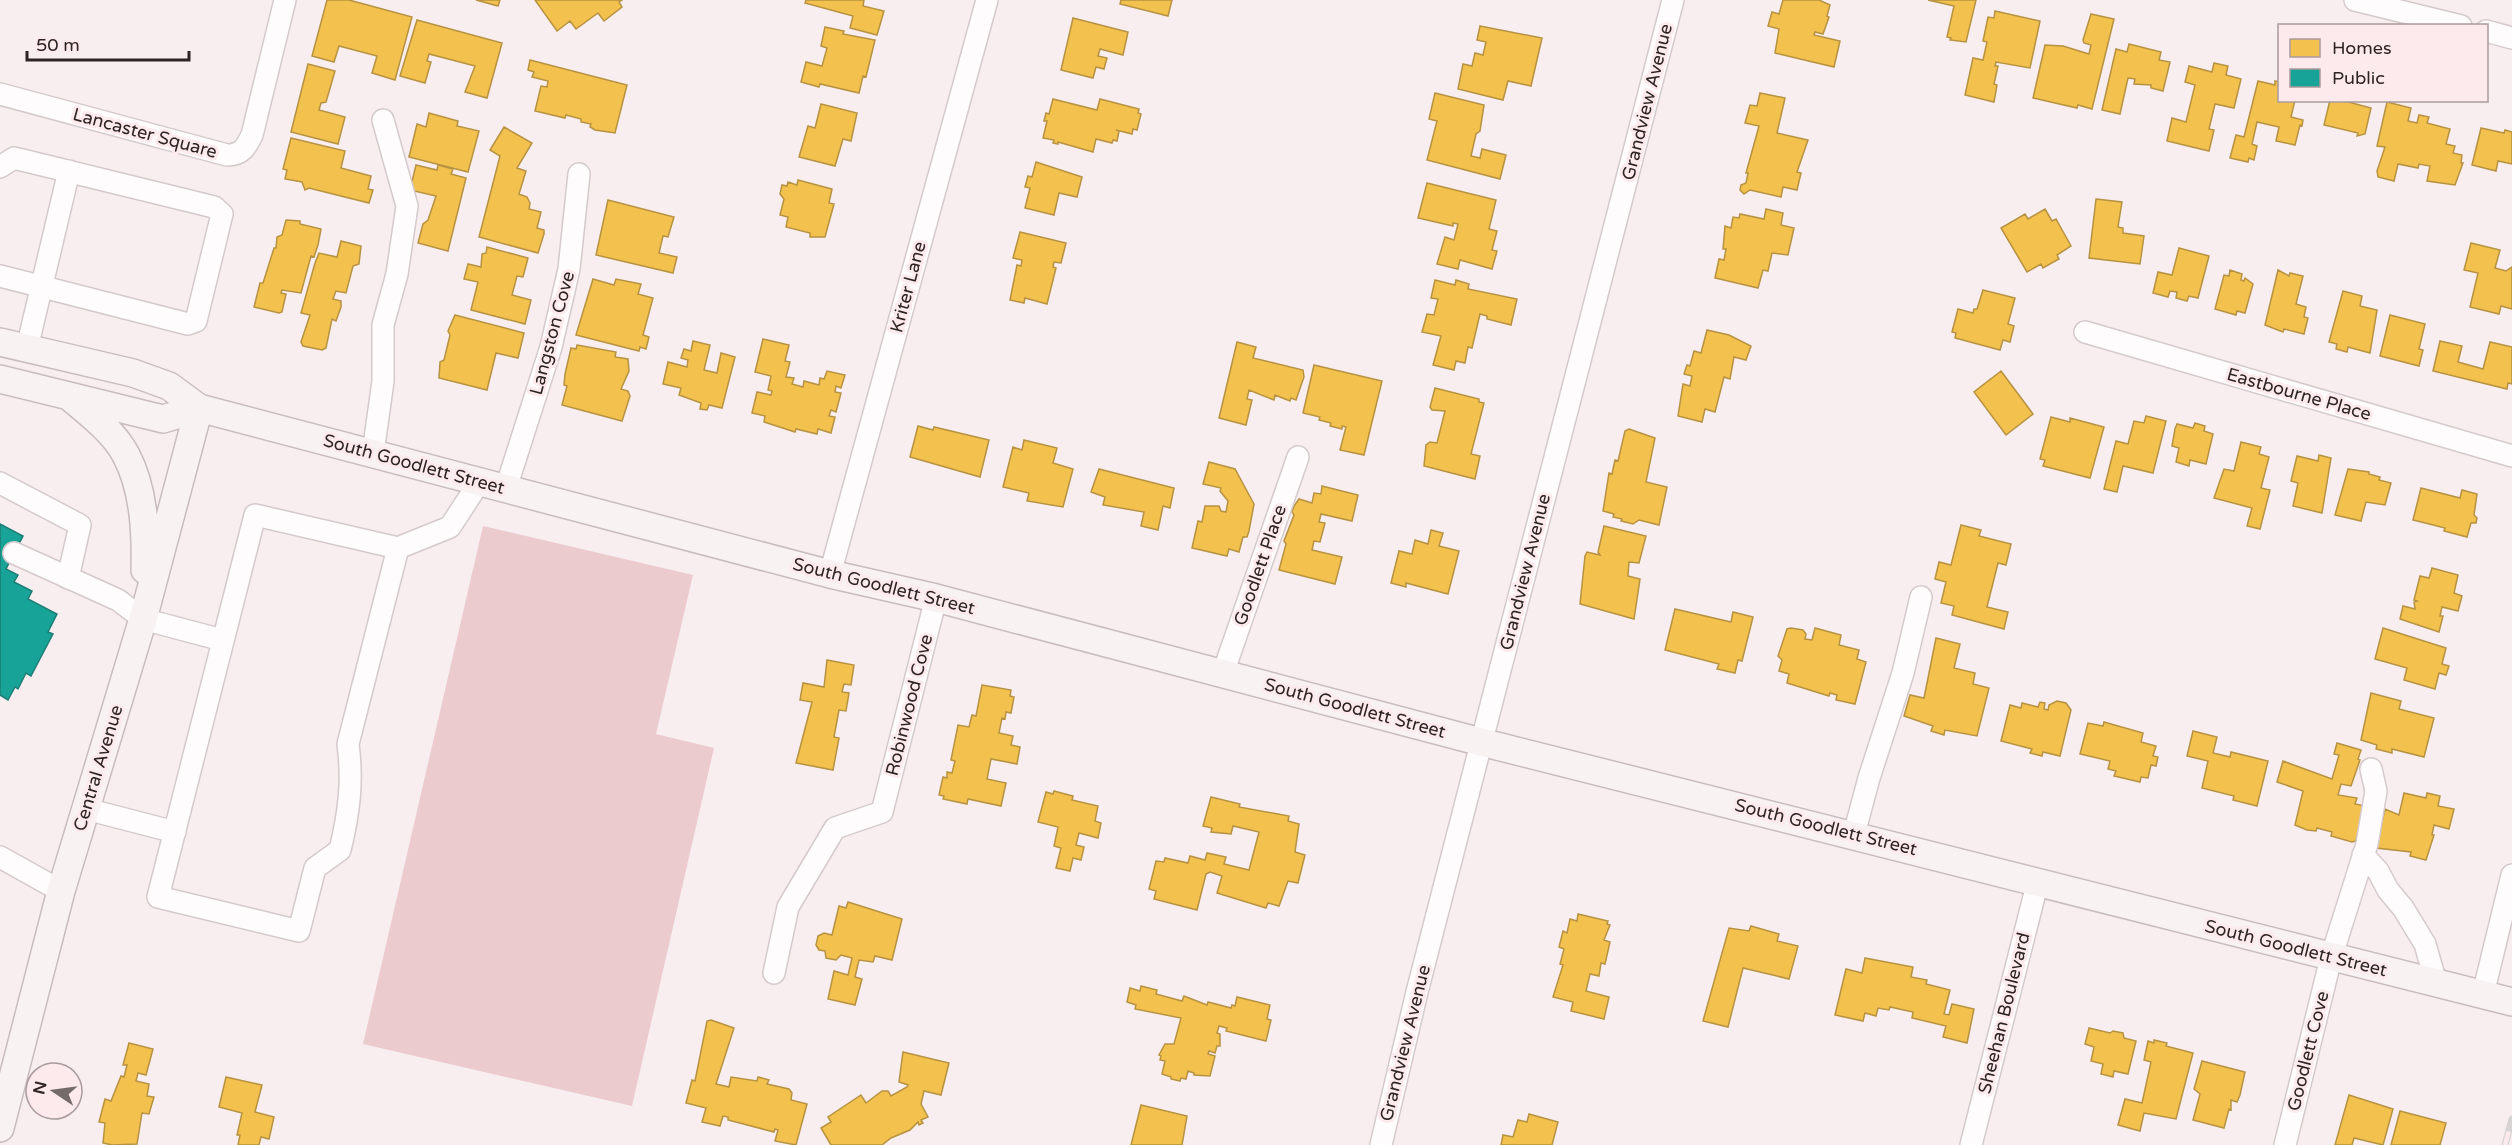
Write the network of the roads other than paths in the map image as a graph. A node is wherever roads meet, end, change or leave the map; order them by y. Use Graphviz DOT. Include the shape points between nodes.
graph roads {
  1 [pos="285,0"];
  2 [pos="987,0"];
  3 [pos="1673,0"];
  4 [pos="2355,0"];
  5 [pos="2454,24"];
  6 [pos="2488,32"];
  7 [pos="2512,38"];
  8 [pos="0,94"];
  9 [pos="383,120"];
  10 [pos="0,167"];
  11 [pos="69,171"];
  12 [pos="579,174"];
  13 [pos="0,276"];
  14 [pos="40,287"];
  15 [pos="2085,332"];
  16 [pos="0,342"];
  17 [pos="27,348"];
  18 [pos="0,380"];
  19 [pos="71,398"];
  20 [pos="199,408"];
  21 [pos="373,453"];
  22 [pos="2512,456"];
  23 [pos="1298,457"];
  24 [pos="480,481"];
  25 [pos="0,483"];
  26 [pos="506,488"];
  27 [pos="398,548"];
  28 [pos="14,553"];
  29 [pos="830,574"];
  30 [pos="68,578"];
  31 [pos="1921,597"];
  32 [pos="936,598"];
  33 [pos="143,619"];
  34 [pos="222,640"];
  35 [pos="1222,673"];
  36 [pos="1481,742"];
  37 [pos="2371,769"];
  38 [pos="86,809"];
  39 [pos="175,832"];
  40 [pos="1854,834"];
  41 [pos="2363,855"];
  42 [pos="0,857"];
  43 [pos="2512,875"];
  44 [pos="2038,881"];
  45 [pos="61,891"];
  46 [pos="2331,958"];
  47 [pos="774,973"];
  48 [pos="2436,983"];
  49 [pos="2482,994"];
  50 [pos="2512,1002"];
  51 [pos="0,1128"];
  52 [pos="1381,1145"];
  53 [pos="1971,1145"];
  54 [pos="2285,1145"];
  1 -- 8 [label="street, Lancaster Square" via="252,135 237,155"];
  2 -- 29 [label="street, Kriter Lane"];
  3 -- 36 [label="street, Grandview Avenue"];
  4 -- 5 [label="street"];
  6 -- 7 [label="street"];
  9 -- 21 [label="street" via="407,206 397,274 383,325 383,381"];
  10 -- 11 [label="street" via="14,158"];
  11 -- 14 [label="street"];
  11 -- 14 [label="street" via="214,207 222,214 196,321 188,324"];
  12 -- 26 [label="street, Langston Cove" via="569,269 554,336"];
  13 -- 14 [label="street"];
  14 -- 17 [label="street"];
  15 -- 22 [label="street, Eastbourne Place"];
  16 -- 17 [label="main road, South Goodlett Street"];
  17 -- 20 [label="main road, South Goodlett Street" via="133,373 169,386"];
  18 -- 19 [label="main road"];
  19 -- 20 [label="main road" via="163,419"];
  19 -- 33 [label="main road" via="104,427 126,454 138,487 146,534"];
  20 -- 21 [label="main road, South Goodlett Street"];
  20 -- 33 [label="main road, Central Avenue"];
  21 -- 24 [label="main road, South Goodlett Street"];
  23 -- 35 [label="street, Goodlett Place"];
  24 -- 26 [label="main road, South Goodlett Street"];
  24 -- 27 [label="street" via="450,527"];
  25 -- 30 [label="street" via="80,525"];
  26 -- 29 [label="main road, South Goodlett Street"];
  27 -- 34 [label="street" via="255,514"];
  27 -- 39 [label="street" via="348,744 350,809 340,850 315,868 299,931 158,897"];
  28 -- 30 [label="street"];
  29 -- 32 [label="main road, South Goodlett Street"];
  30 -- 33 [label="street" via="118,600"];
  31 -- 40 [label="street" via="1903,673"];
  32 -- 35 [label="main road, South Goodlett Street"];
  32 -- 47 [label="street, Robinwood Cove" via="882,812 835,828 788,907"];
  33 -- 34 [label="street"];
  33 -- 38 [label="main road, Central Avenue"];
  34 -- 39 [label="street"];
  35 -- 36 [label="main road, South Goodlett Street"];
  36 -- 40 [label="main road, South Goodlett Street"];
  36 -- 52 [label="street, Grandview Avenue"];
  37 -- 41 [label="street, Goodlett Cove" via="2376,791"];
  38 -- 39 [label="street"];
  38 -- 45 [label="main road, Central Avenue"];
  40 -- 44 [label="main road, South Goodlett Street"];
  41 -- 46 [label="street, Goodlett Cove"];
  41 -- 48 [label="street" via="2378,871 2425,944"];
  42 -- 45 [label="street"];
  43 -- 49 [label="street"];
  44 -- 46 [label="main road, South Goodlett Street"];
  44 -- 53 [label="street, Sheehan Boulevard"];
  45 -- 51 [label="main road, Central Avenue"];
  46 -- 48 [label="main road, South Goodlett Street"];
  46 -- 54 [label="street, Goodlett Cove"];
  48 -- 49 [label="main road, South Goodlett Street"];
  49 -- 50 [label="main road, South Goodlett Street"];
}
